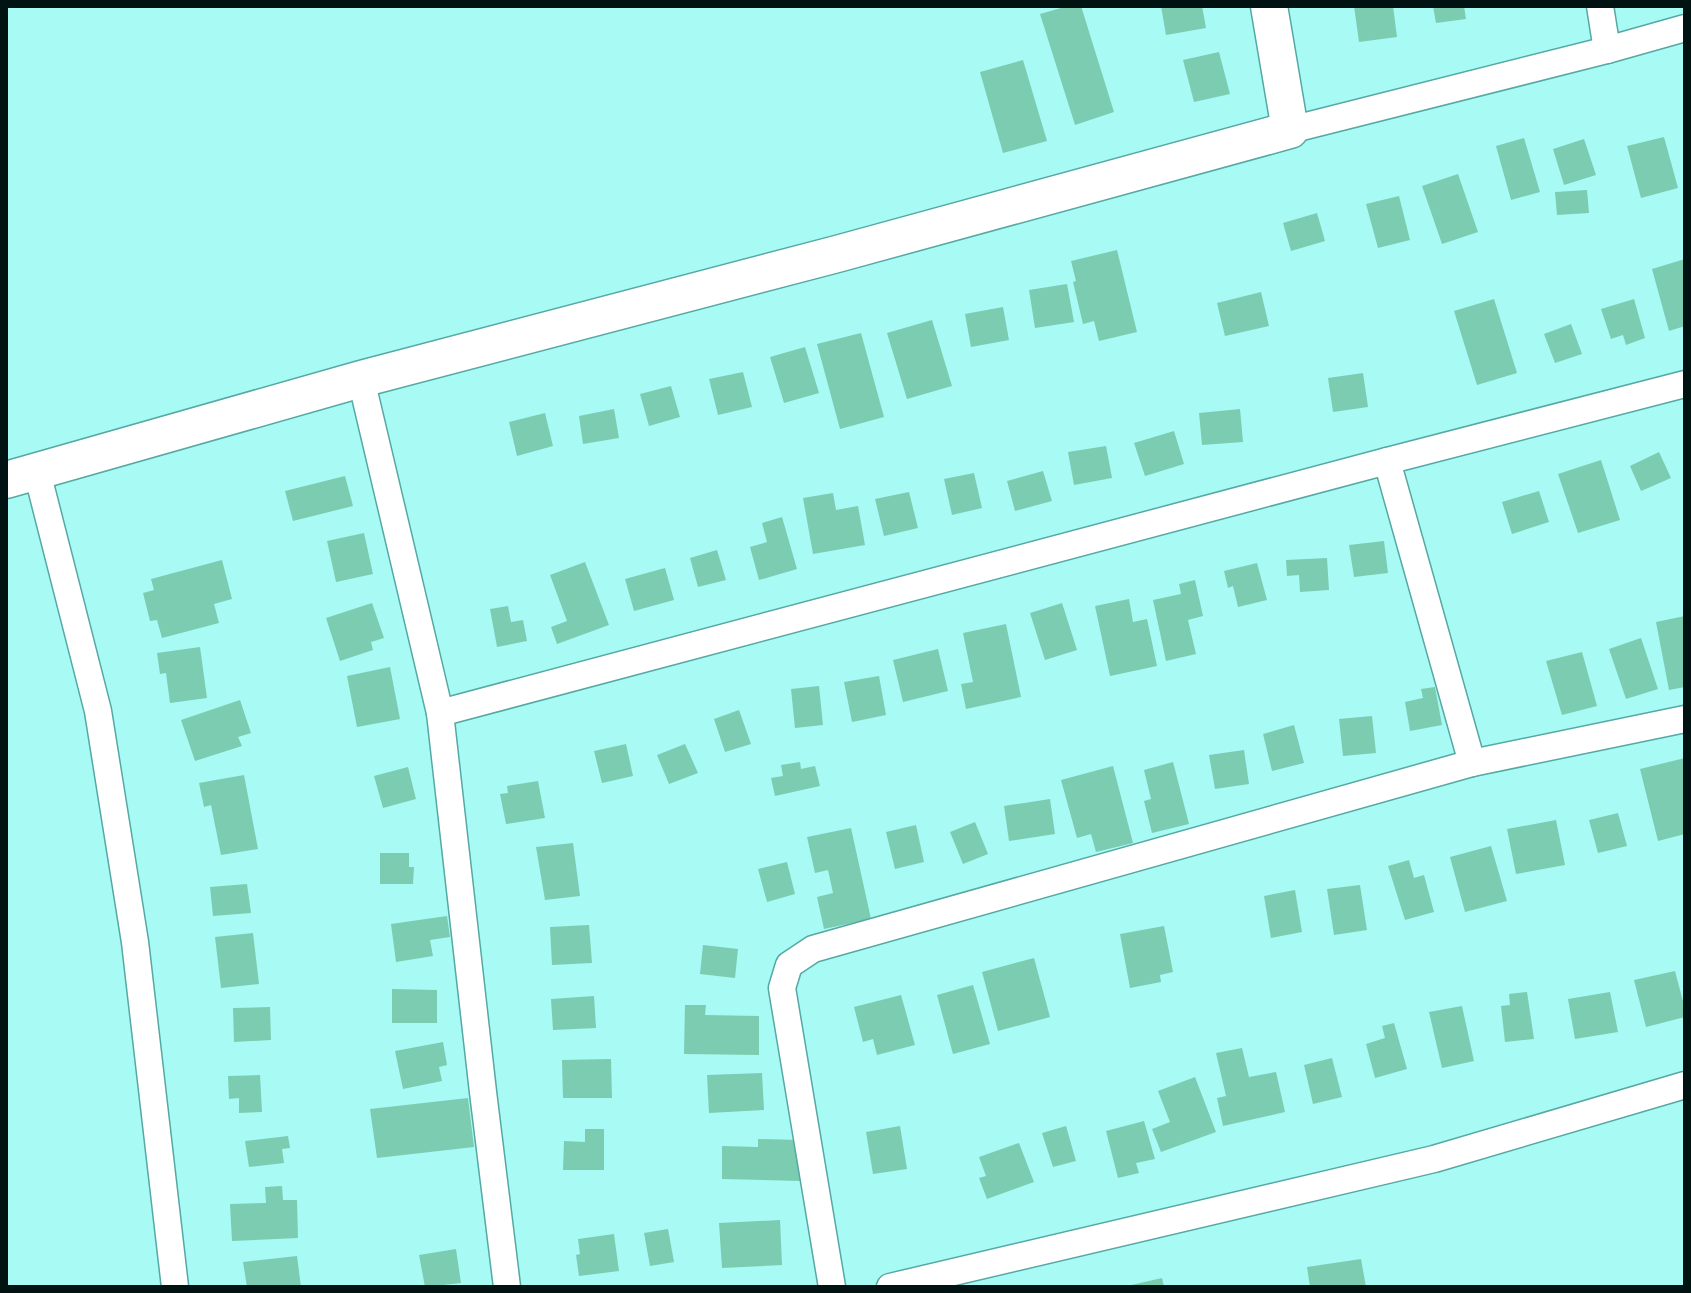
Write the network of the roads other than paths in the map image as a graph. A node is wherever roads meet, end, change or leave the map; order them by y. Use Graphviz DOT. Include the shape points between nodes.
graph roads {
  1 [pos="1269,6"];
  2 [pos="1600,6"];
  3 [pos="1685,28"];
  4 [pos="1607,50"];
  5 [pos="1290,130"];
  6 [pos="361,379"];
  7 [pos="1685,384"];
  8 [pos="1387,461"];
  9 [pos="22,476"];
  10 [pos="440,713"];
  11 [pos="1685,719"];
  12 [pos="1472,763"];
  13 [pos="1685,1085"];
  14 [pos="175,1287"];
  15 [pos="507,1287"];
  16 [pos="832,1287"];
  17 [pos="890,1287"];
  1 -- 5 [label="street"];
  2 -- 4 [label="street"];
  3 -- 4 [label="street"];
  4 -- 5 [label="street"];
  5 -- 6 [label="street"];
  6 -- 9 [label="street"];
  6 -- 10 [label="street"];
  7 -- 8 [label="street"];
  8 -- 10 [label="street"];
  8 -- 12 [label="street"];
  9 -- 14 [label="street" via="98,711 135,942"];
  10 -- 15 [label="street"];
  11 -- 12 [label="street"];
  12 -- 16 [label="street" via="813,949 789,965 782,988"];
  13 -- 17 [label="street" via="1434,1159"];
}
